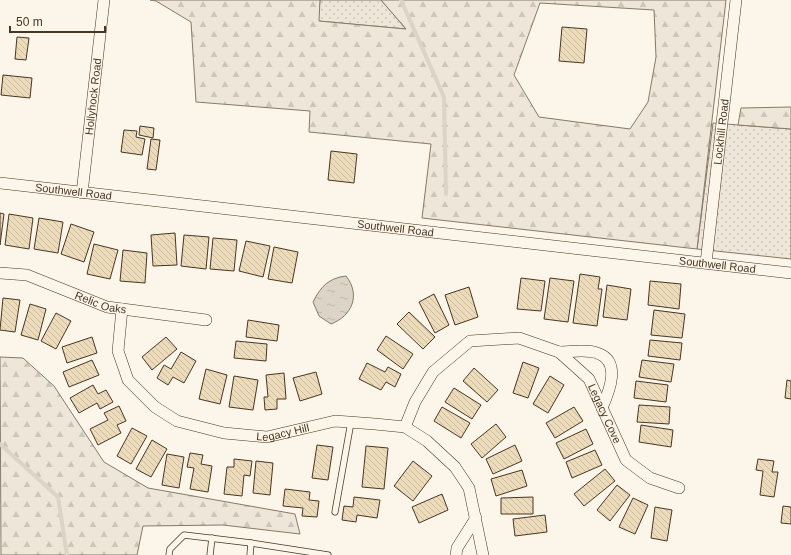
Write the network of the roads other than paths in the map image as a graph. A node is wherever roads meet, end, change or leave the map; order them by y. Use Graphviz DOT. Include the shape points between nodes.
graph roads {
  1 [pos="104,0"];
  2 [pos="736,0"];
  3 [pos="0,183"];
  4 [pos="82,192"];
  5 [pos="706,263"];
  6 [pos="0,273"];
  7 [pos="791,273"];
  8 [pos="122,310"];
  9 [pos="206,320"];
  10 [pos="559,352"];
  11 [pos="602,408"];
  12 [pos="351,422"];
  13 [pos="405,427"];
  14 [pos="679,488"];
  15 [pos="335,512"];
  16 [pos="476,518"];
  17 [pos="212,538"];
  18 [pos="251,543"];
  19 [pos="169,555"];
  20 [pos="210,555"];
  21 [pos="250,555"];
  22 [pos="328,555"];
  23 [pos="456,555"];
  24 [pos="483,555"];
  1 -- 4 [label="street, Hollyhock Road"];
  2 -- 5 [label="street, Lockhill Road"];
  3 -- 4 [label="street, Southwell Road"];
  4 -- 5 [label="street, Southwell Road"];
  5 -- 7 [label="street, Southwell Road"];
  6 -- 8 [label="street, Relic Oaks" via="27,275 107,307"];
  8 -- 9 [label="street, Relic Oaks"];
  8 -- 12 [label="street, Legacy Hill" via="118,351 128,380 155,407 177,421 224,433 267,437 335,421"];
  10 -- 11 [label="street, Legacy Cove" via="589,379"];
  10 -- 11 [label="street" via="596,352 610,364 610,390"];
  10 -- 13 [label="street, Legacy Cove" via="519,338 470,341 433,372 415,402"];
  11 -- 14 [label="street, Legacy Cove" via="626,460 650,478"];
  12 -- 13 [label="street, Legacy Hill"];
  12 -- 15 [label="lane"];
  13 -- 16 [label="street, Legacy Hill" via="427,441 455,467 469,488"];
  16 -- 23 [label="street" via="457,548"];
  16 -- 24 [label="street, Legacy Hill"];
  17 -- 18 [label="lane"];
  17 -- 19 [label="lane" via="184,535 170,550"];
  17 -- 20 [label="lane"];
  18 -- 21 [label="lane"];
  18 -- 22 [label="lane"];
}
